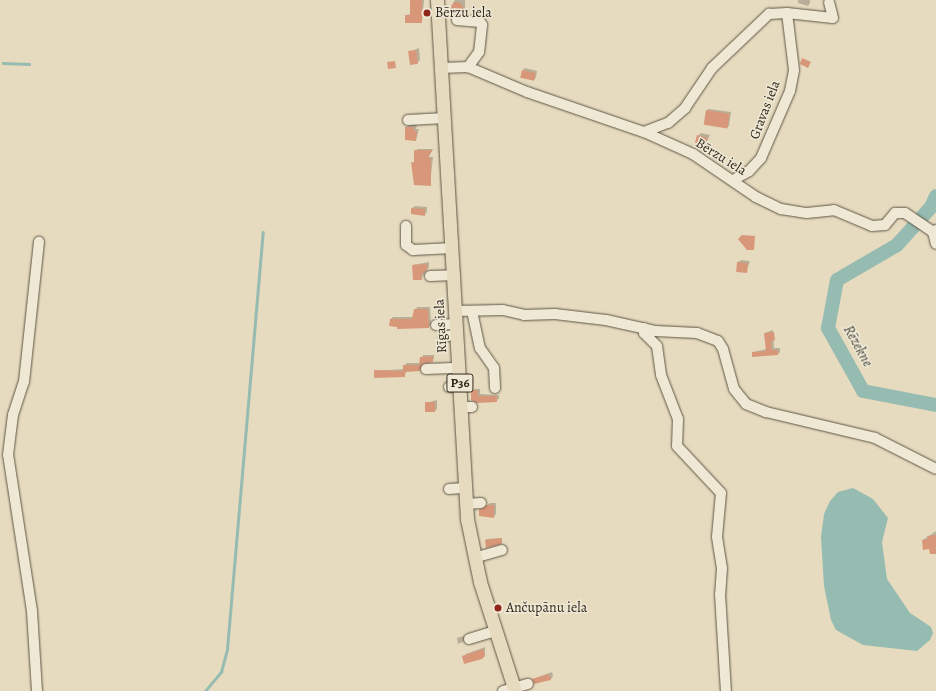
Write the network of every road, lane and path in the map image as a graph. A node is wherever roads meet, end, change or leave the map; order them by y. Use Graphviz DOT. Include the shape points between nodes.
graph roads {
  1 [pos="437,0"];
  2 [pos="829,2"];
  3 [pos="787,13"];
  4 [pos="457,20"];
  5 [pos="468,67"];
  6 [pos="441,68"];
  7 [pos="445,118"];
  8 [pos="408,120"];
  9 [pos="644,132"];
  10 [pos="733,180"];
  11 [pos="406,226"];
  12 [pos="932,230"];
  13 [pos="39,242"];
  14 [pos="936,244"];
  15 [pos="453,248"];
  16 [pos="455,275"];
  17 [pos="430,276"];
  18 [pos="472,311"];
  19 [pos="457,323"];
  20 [pos="436,325"];
  21 [pos="644,328"];
  22 [pos="444,336"];
  23 [pos="460,368"];
  24 [pos="426,369"];
  25 [pos="495,388"];
  26 [pos="936,469"];
  27 [pos="465,488"];
  28 [pos="448,489"];
  29 [pos="481,503"];
  30 [pos="466,504"];
  31 [pos="502,550"];
  32 [pos="474,558"];
  33 [pos="496,631"];
  34 [pos="469,639"];
  35 [pos="528,684"];
  36 [pos="511,690"];
  37 [pos="37,691"];
  38 [pos="726,691"];
  1 -- 6 [label="main road, Rīgas iela / P36"];
  2 -- 3 [label="street" via="833,18"];
  3 -- 9 [label="street" via="769,14 712,68 685,108 668,123"];
  3 -- 10 [label="street, Gravas iela" via="794,70 790,91 761,158 749,171"];
  4 -- 5 [label="street" via="480,22 482,25 479,52"];
  5 -- 6 [label="street, Bērzu iela"];
  5 -- 9 [label="street, Bērzu iela" via="527,92"];
  6 -- 7 [label="main road, Rīgas iela / P36"];
  7 -- 8 [label="street"];
  7 -- 15 [label="main road, Rīgas iela / P36" via="446,202"];
  9 -- 10 [label="street, Bērzu iela" via="693,154"];
  10 -- 12 [label="street, Bērzu iela" via="756,196 781,208 807,213 834,210 872,226 885,225 895,213 906,214"];
  11 -- 15 [label="street" via="406,245 413,250"];
  12 -- 14 [label="street"];
  13 -- 37 [label="street" via="24,382 13,415 8,455 32,611"];
  15 -- 16 [label="main road, Rīgas iela / P36"];
  16 -- 17 [label="street"];
  16 -- 19 [label="main road, Rīgas iela / P36"];
  18 -- 19 [label="street"];
  18 -- 21 [label="street" via="503,310 524,315 555,314"];
  18 -- 25 [label="street" via="480,348 494,368"];
  19 -- 20 [label="street"];
  19 -- 22 [label="street"];
  19 -- 23 [label="main road, Rīgas iela / P36"];
  21 -- 26 [label="street" via="697,333 718,341 723,349 734,390 746,404 766,412 875,438"];
  21 -- 38 [label="street" via="644,333 656,346 661,375 678,419 677,446 721,493 717,537 722,568 720,594"];
  23 -- 24 [label="street"];
  23 -- 27 [label="main road, Rīgas iela / P36" via="455,387 467,407"];
  27 -- 28 [label="street"];
  27 -- 30 [label="main road, Rīgas iela / P36"];
  29 -- 30 [label="street"];
  30 -- 32 [label="main road, Rīgas iela / P36"];
  31 -- 32 [label="street"];
  32 -- 33 [label="main road, Rīgas iela / P36"];
  33 -- 34 [label="street"];
  33 -- 36 [label="main road, Rīgas iela / P36"];
  35 -- 36 [label="street"];
}
